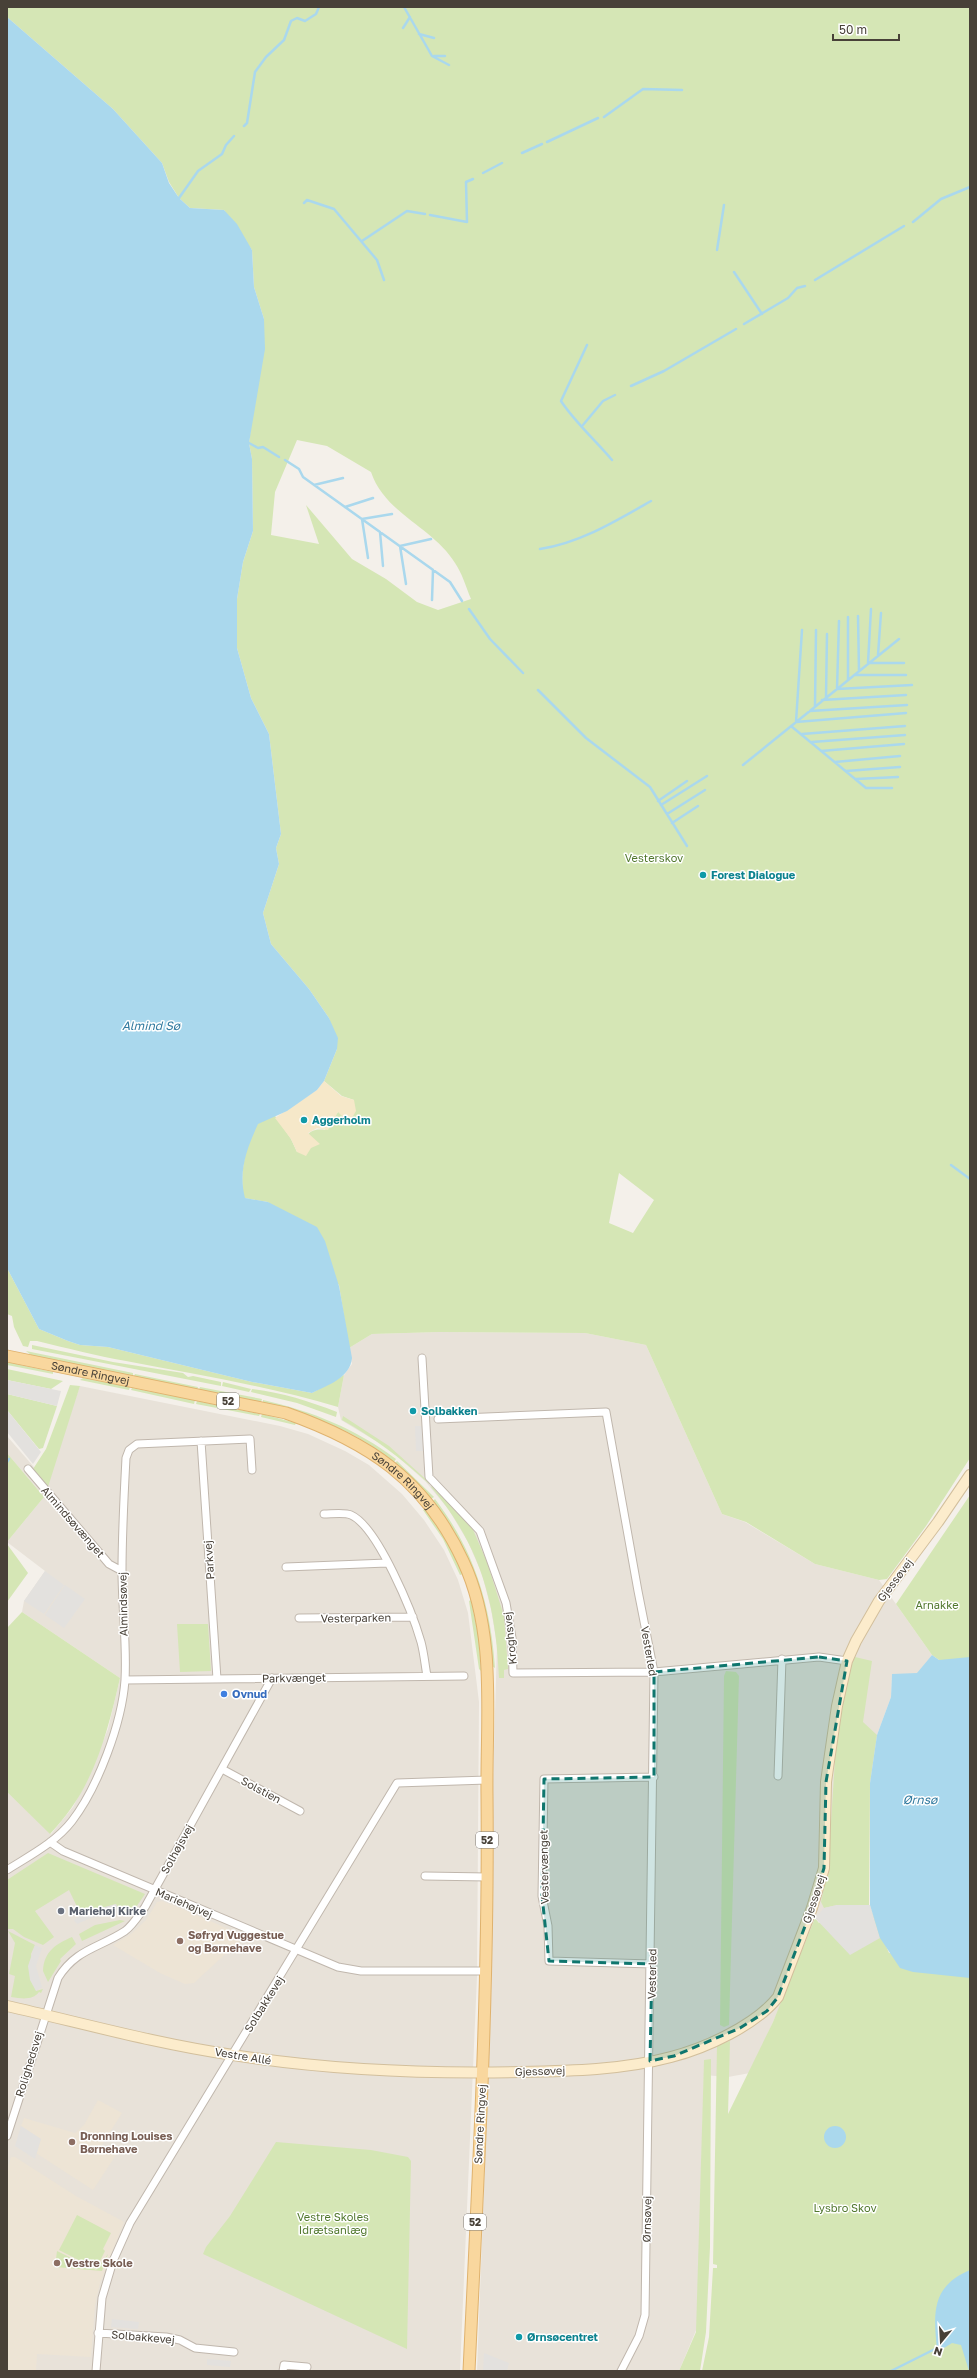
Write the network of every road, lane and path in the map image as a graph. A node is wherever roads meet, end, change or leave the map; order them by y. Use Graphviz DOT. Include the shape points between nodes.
graph roads {
  1 [pos="7,1356"];
  2 [pos="422,1358"];
  3 [pos="438,1419"];
  4 [pos="200,1441"];
  5 [pos="28,1469"];
  6 [pos="252,1470"];
  7 [pos="970,1474"];
  8 [pos="324,1514"];
  9 [pos="387,1563"];
  10 [pos="286,1567"];
  11 [pos="122,1571"];
  12 [pos="413,1617"];
  13 [pos="299,1618"];
  14 [pos="782,1659"];
  15 [pos="847,1661"];
  16 [pos="654,1672"];
  17 [pos="427,1676"];
  18 [pos="464,1676"];
  19 [pos="272,1678"];
  20 [pos="217,1679"];
  21 [pos="125,1680"];
  22 [pos="222,1769"];
  23 [pos="778,1776"];
  24 [pos="654,1777"];
  25 [pos="487,1780"];
  26 [pos="300,1811"];
  27 [pos="50,1842"];
  28 [pos="7,1870"];
  29 [pos="425,1876"];
  30 [pos="487,1877"];
  31 [pos="155,1890"];
  32 [pos="296,1951"];
  33 [pos="652,1964"];
  34 [pos="486,1971"];
  35 [pos="7,2006"];
  36 [pos="45,2015"];
  37 [pos="232,2055"];
  38 [pos="650,2062"];
  39 [pos="483,2074"];
  40 [pos="7,2136"];
  41 [pos="98,2333"];
  42 [pos="234,2352"];
  43 [pos="307,2367"];
  44 [pos="96,2371"];
  45 [pos="283,2371"];
  46 [pos="468,2371"];
  47 [pos="621,2371"];
  1 -- 25 [label="main road, Søndre Ringvej / 52" via="286,1413 326,1427 358,1443 407,1480 447,1531 462,1559 478,1600 484,1631 487,1680"];
  2 -- 16 [label="street, Kroghsvej" via="429,1477 480,1531 506,1603 512,1638 513,1673"];
  3 -- 16 [label="street, Vesterled" via="606,1412"];
  4 -- 6 [label="street, Almindsøvej" via="250,1439"];
  4 -- 11 [label="street, Almindsøvej" via="137,1444 129,1450 126,1458"];
  4 -- 20 [label="street, Parkvej"];
  5 -- 11 [label="street, Almindsøvænget" via="110,1564"];
  7 -- 15 [label="street, Gjessøvej" via="879,1601 859,1634"];
  8 -- 9 [label="street" via="351,1514 367,1528 378,1543"];
  9 -- 10 [label="street"];
  9 -- 12 [label="street"];
  11 -- 21 [label="street, Almindsøvej"];
  12 -- 13 [label="street, Vesterparken"];
  12 -- 17 [label="street" via="422,1644"];
  14 -- 15 [label="street, Kroghsvej" via="819,1656"];
  14 -- 16 [label="street, Kroghsvej"];
  14 -- 23 [label="street"];
  15 -- 38 [label="street, Gjessøvej" via="837,1706 827,1775 824,1868 812,1908 778,1997 767,2010 740,2028 674,2056"];
  16 -- 24 [label="street, Vesterled"];
  17 -- 18 [label="street, Parkvænget"];
  17 -- 19 [label="street, Parkvænget"];
  19 -- 20 [label="street, Parkvænget"];
  19 -- 22 [label="street, Solhøjsvej"];
  20 -- 21 [label="street, Parkvænget"];
  21 -- 27 [label="street, Almindsøvej" via="116,1723 103,1761 72,1821"];
  22 -- 26 [label="street, Solstien"];
  22 -- 31 [label="street, Solhøjsvej"];
  24 -- 33 [label="street, Vesterled"];
  24 -- 33 [label="street, Vestervænget" via="544,1779 542,1896 548,1926 549,1962"];
  25 -- 30 [label="main road, Søndre Ringvej / 52"];
  25 -- 32 [label="street, Solbakkevej" via="397,1783"];
  27 -- 28 [label="street, Almindsøvej"];
  27 -- 31 [label="street, Mariehøjvej" via="63,1851"];
  29 -- 30 [label="street"];
  30 -- 34 [label="main road, Søndre Ringvej / 52"];
  31 -- 32 [label="street, Mariehøjvej"];
  31 -- 36 [label="street, Solhøjsvej" via="145,1907 125,1930 88,1949 66,1965 52,1992"];
  32 -- 34 [label="street, Mariehøjvej" via="338,1967 362,1971"];
  32 -- 37 [label="street, Solbakkevej"];
  33 -- 38 [label="street, Vesterled"];
  34 -- 39 [label="main road, Søndre Ringvej / 52"];
  35 -- 36 [label="street, Vestre Allé"];
  36 -- 37 [label="street, Vestre Allé" via="171,2044"];
  36 -- 40 [label="street, Rolighedsvej"];
  37 -- 39 [label="street, Vestre Allé" via="289,2063"];
  37 -- 41 [label="street, Solbakkevej" via="130,2223 113,2261 102,2298"];
  38 -- 39 [label="street, Gjessøvej" via="589,2069"];
  38 -- 47 [label="street, Ørnsøvej" via="645,2315 639,2336"];
  39 -- 46 [label="main road, Søndre Ringvej / 52"];
  41 -- 42 [label="street, Solbakkevej" via="166,2336 195,2348"];
  41 -- 44 [label="street, Solbakkevej"];
  43 -- 45 [label="street" via="284,2365"];
}
